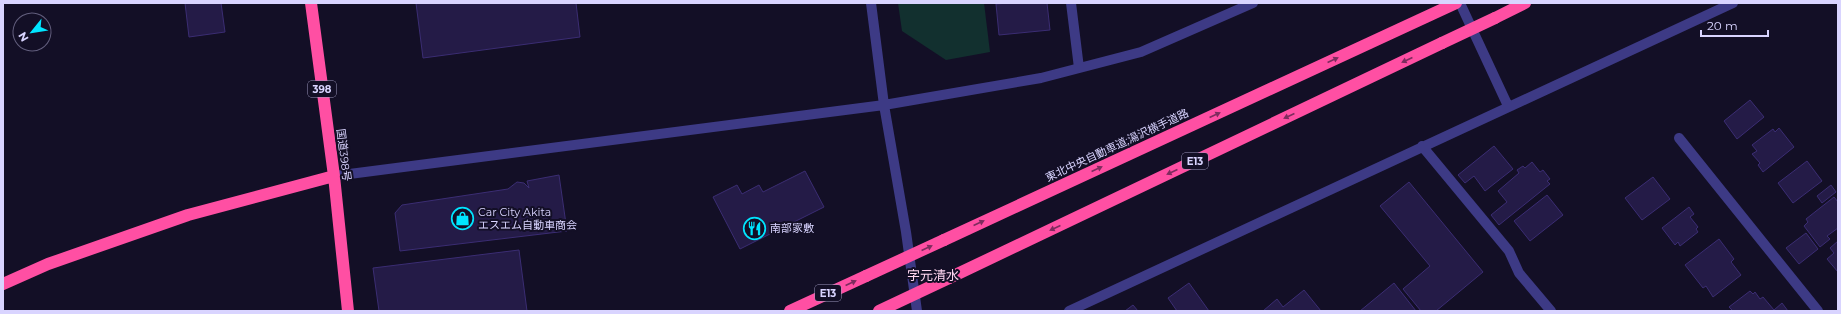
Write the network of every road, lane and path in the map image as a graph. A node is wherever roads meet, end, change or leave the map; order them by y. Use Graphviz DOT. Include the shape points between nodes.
graph roads {
  1 [pos="311,3"];
  2 [pos="871,3"];
  3 [pos="1071,3"];
  4 [pos="1252,3"];
  5 [pos="1456,3"];
  6 [pos="1460,3"];
  7 [pos="1525,3"];
  8 [pos="1733,3"];
  9 [pos="1078,68"];
  10 [pos="884,105"];
  11 [pos="1508,106"];
  12 [pos="1679,138"];
  13 [pos="1422,146"];
  14 [pos="334,176"];
  15 [pos="48,264"];
  16 [pos="3,276"];
  17 [pos="3,284"];
  18 [pos="348,311"];
  19 [pos="790,311"];
  20 [pos="879,311"];
  21 [pos="917,311"];
  22 [pos="1069,311"];
  23 [pos="1551,311"];
  24 [pos="1818,311"];
  1 -- 14 [label="highway, 国道398号 / 398"];
  2 -- 10 [label="street"];
  3 -- 9 [label="street"];
  4 -- 9 [label="street" via="1141,52"];
  19 -- 5 [label="highway, 東北中央自動車道;湯沢横手道路 / E13, one-way, bridge"];
  6 -- 11 [label="street"];
  7 -- 20 [label="highway, E13, one-way, bridge"];
  8 -- 11 [label="street"];
  9 -- 10 [label="street" via="1041,78"];
  10 -- 14 [label="street"];
  10 -- 21 [label="street"];
  11 -- 13 [label="street"];
  12 -- 24 [label="street"];
  13 -- 22 [label="street"];
  13 -- 23 [label="street" via="1509,251 1519,272"];
  14 -- 15 [label="highway" via="188,215"];
  14 -- 18 [label="highway, 国道398号 / 398"];
  15 -- 16 [label="highway"];
  15 -- 17 [label="highway"];
}
